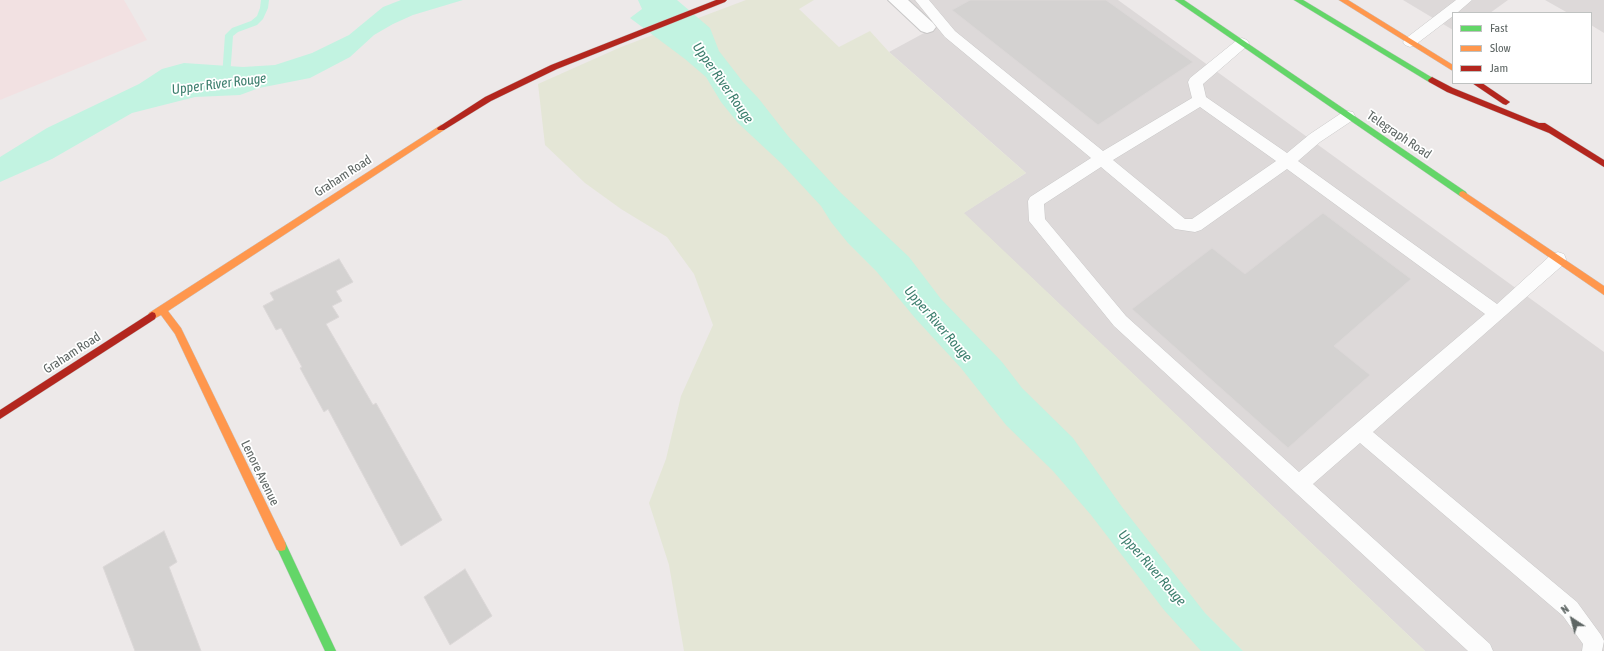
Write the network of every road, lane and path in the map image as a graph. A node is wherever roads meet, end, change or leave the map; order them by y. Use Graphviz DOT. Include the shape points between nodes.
graph roads {
  1 [pos="723,0"];
  2 [pos="897,0"];
  3 [pos="922,0"];
  4 [pos="1179,0"];
  5 [pos="1298,0"];
  6 [pos="1343,0"];
  7 [pos="1465,0"];
  8 [pos="927,27"];
  9 [pos="1410,42"];
  10 [pos="1242,43"];
  11 [pos="1452,67"];
  12 [pos="1478,84"];
  13 [pos="1200,100"];
  14 [pos="1348,116"];
  15 [pos="1554,132"];
  16 [pos="1102,159"];
  17 [pos="1287,160"];
  18 [pos="1604,164"];
  19 [pos="1558,259"];
  20 [pos="1604,291"];
  21 [pos="162,310"];
  22 [pos="1497,314"];
  23 [pos="0,415"];
  24 [pos="1360,432"];
  25 [pos="1299,484"];
  26 [pos="331,651"];
  27 [pos="1483,651"];
  28 [pos="1592,651"];
  1 -- 21 [label="street, Graham Road" via="554,67 488,99"];
  2 -- 8 [label="street"];
  3 -- 16 [label="lane" via="950,34"];
  4 -- 10 [label="street, Telegraph Road"];
  5 -- 15 [label="street" via="1450,90"];
  6 -- 9 [label="street"];
  7 -- 9 [label="lane"];
  9 -- 11 [label="street"];
  10 -- 13 [label="lane" via="1195,82"];
  10 -- 14 [label="street, Telegraph Road"];
  12 -- 15 [label="street"];
  13 -- 16 [label="lane"];
  13 -- 17 [label="lane"];
  14 -- 17 [label="lane"];
  14 -- 19 [label="street, Telegraph Road"];
  15 -- 18 [label="street"];
  16 -- 17 [label="lane" via="1182,224 1195,226"];
  16 -- 25 [label="lane" via="1036,201 1037,221 1120,321"];
  17 -- 22 [label="lane"];
  19 -- 20 [label="street, Telegraph Road"];
  19 -- 22 [label="lane"];
  21 -- 23 [label="street, Graham Road"];
  21 -- 26 [label="street, Lenore Avenue" via="178,331"];
  22 -- 24 [label="lane"];
  24 -- 25 [label="lane"];
  24 -- 28 [label="lane" via="1570,609 1594,642"];
  25 -- 27 [label="lane"];
}
